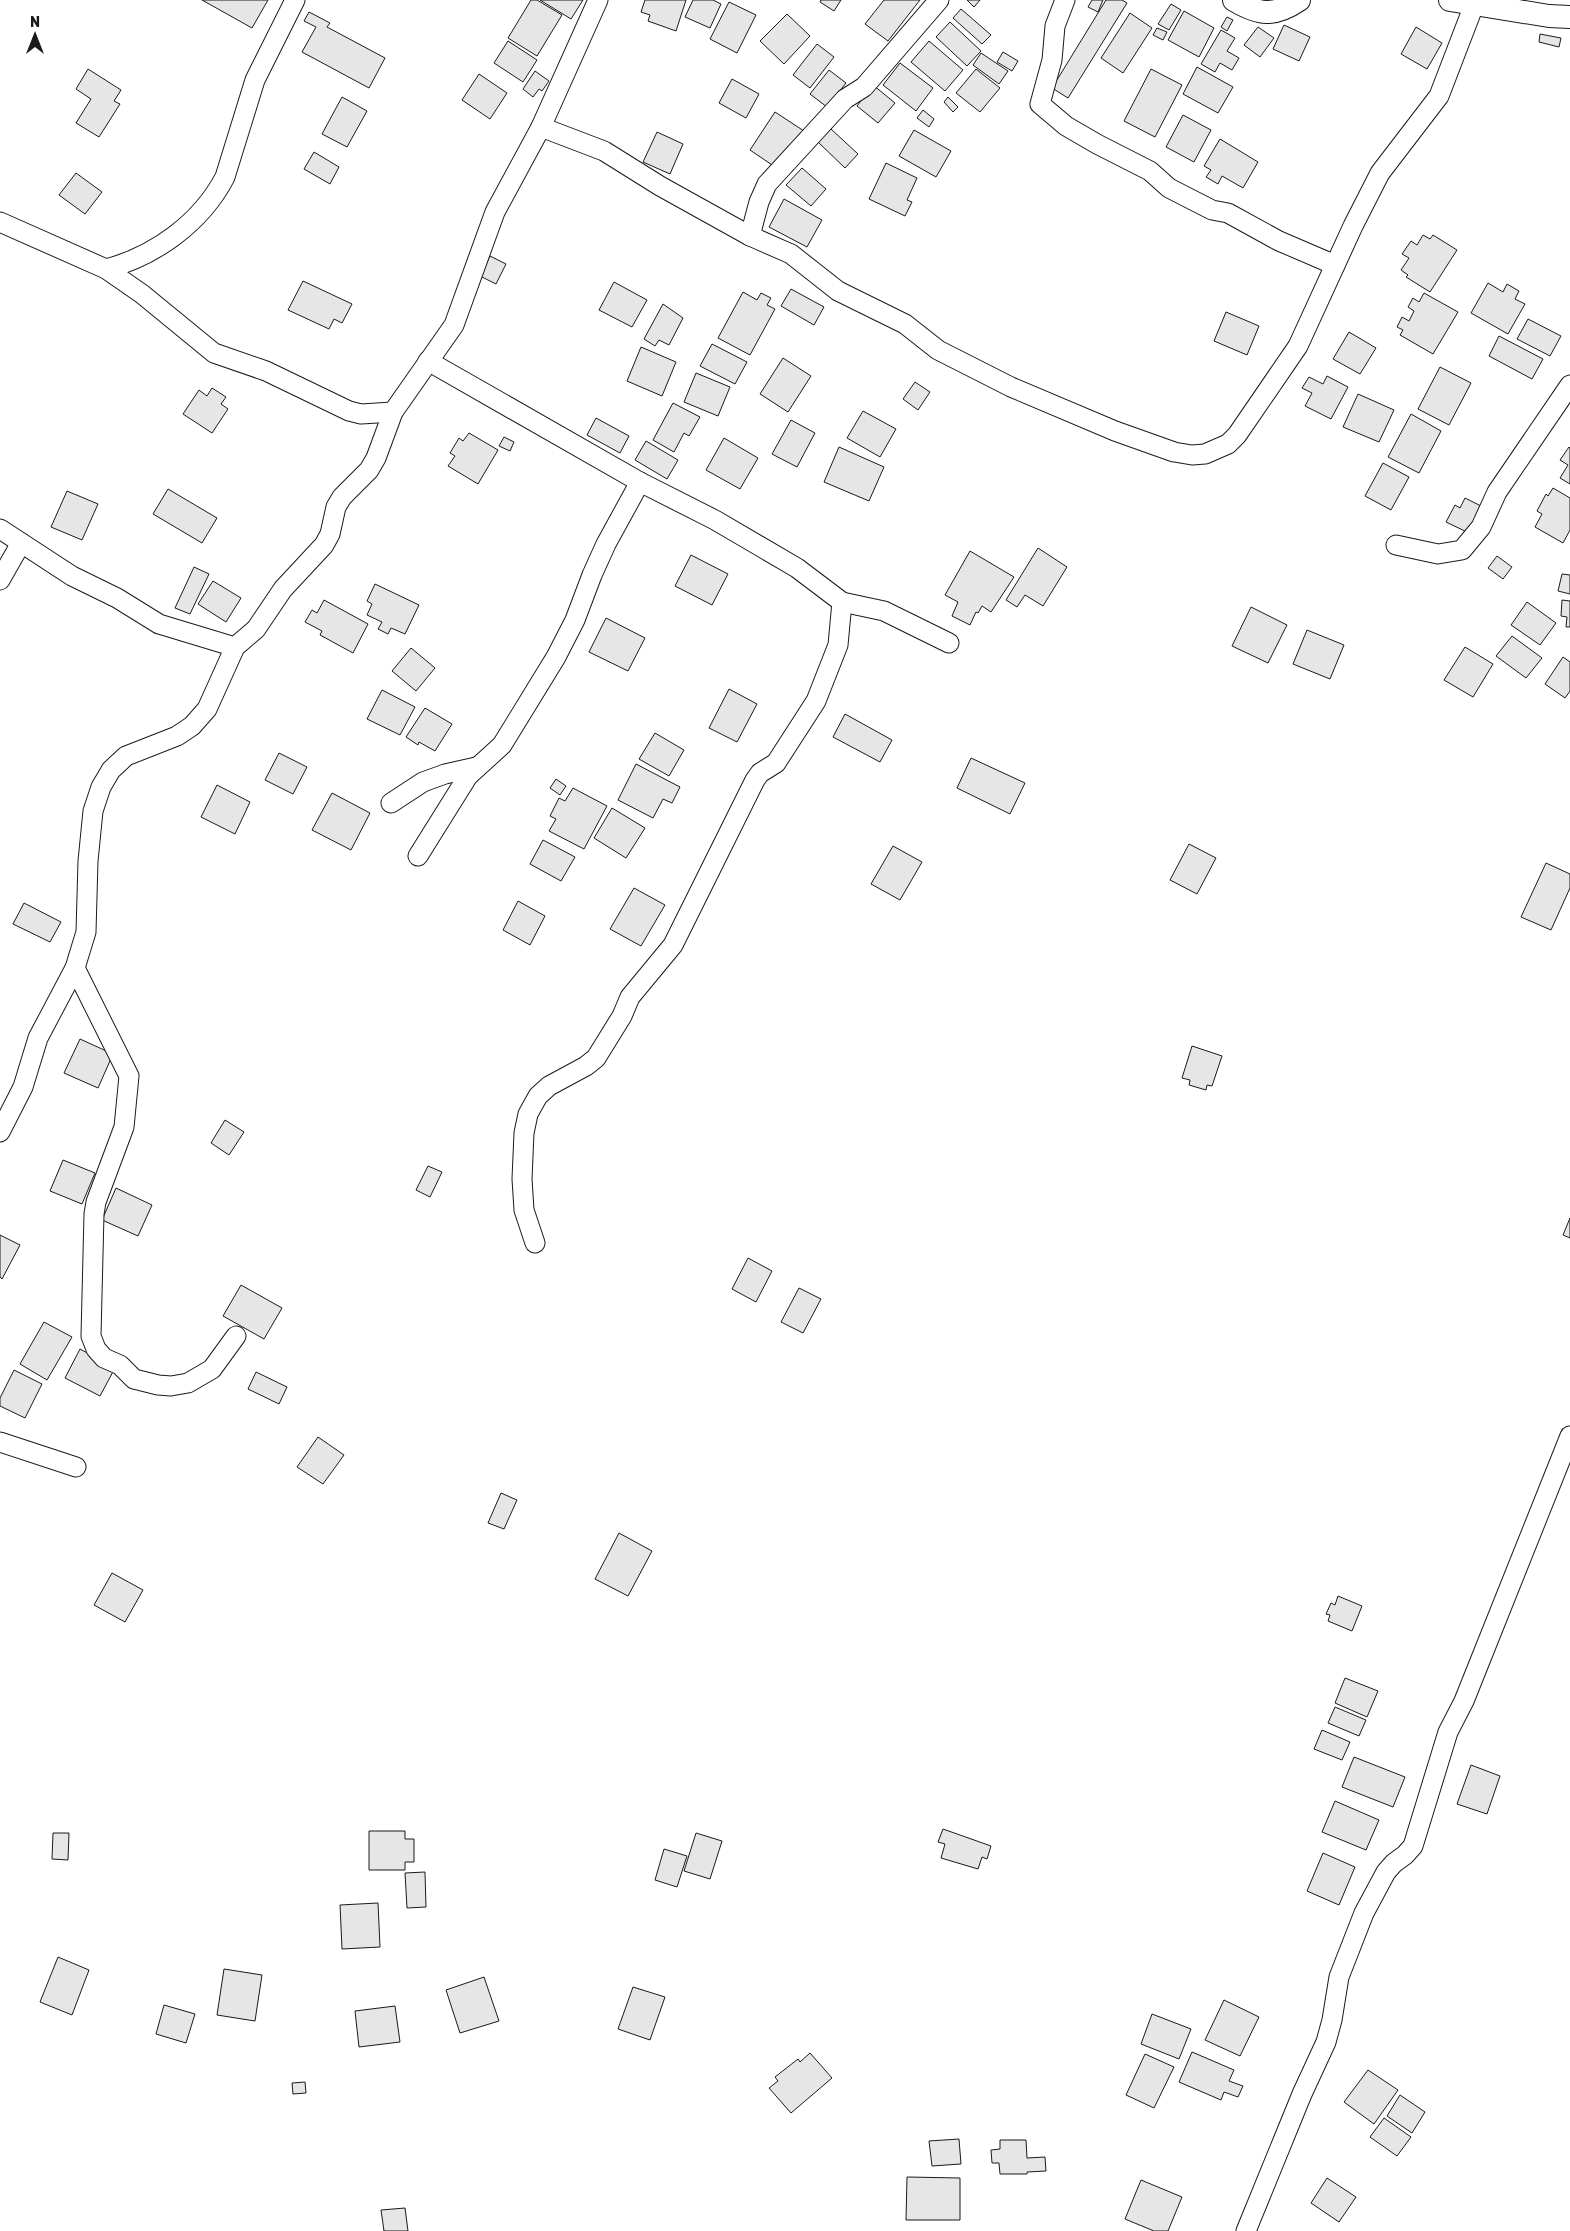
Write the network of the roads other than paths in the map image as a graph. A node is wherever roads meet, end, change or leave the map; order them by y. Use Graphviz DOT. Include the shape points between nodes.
graph roads {
  1 [pos="294,0"];
  2 [pos="598,0"];
  3 [pos="939,0"];
  4 [pos="1065,0"];
  5 [pos="1234,0"];
  6 [pos="1299,0"];
  7 [pos="1450,0"];
  8 [pos="1474,5"];
  9 [pos="1570,17"];
  10 [pos="541,127"];
  11 [pos="0,222"];
  12 [pos="750,236"];
  13 [pos="1335,266"];
  14 [pos="106,270"];
  15 [pos="428,361"];
  16 [pos="1570,385"];
  17 [pos="393,412"];
  18 [pos="640,482"];
  19 [pos="0,529"];
  20 [pos="21,543"];
  21 [pos="1396,545"];
  22 [pos="0,580"];
  23 [pos="842,602"];
  24 [pos="948,643"];
  25 [pos="235,647"];
  26 [pos="476,767"];
  27 [pos="391,802"];
  28 [pos="418,856"];
  29 [pos="75,968"];
  30 [pos="0,1132"];
  31 [pos="535,1243"];
  32 [pos="236,1336"];
  33 [pos="1570,1436"];
  34 [pos="0,1442"];
  35 [pos="76,1467"];
  36 [pos="1246,2231"];
  1 -- 14 [label="street" via="255,80 225,177 217,191 174,236 150,253"];
  2 -- 10 [label="street"];
  3 -- 12 [label="street" via="864,87 845,99 767,184"];
  4 -- 13 [label="street" via="1055,26 1052,60 1040,104 1066,126 1096,144 1150,170 1169,188"];
  5 -- 6 [label="street" via="1252,10 1268,12 1289,7"];
  7 -- 8 [label="street"];
  8 -- 9 [label="street"];
  8 -- 13 [label="street" via="1439,96 1380,173"];
  10 -- 12 [label="street" via="604,151"];
  10 -- 15 [label="street" via="494,212 454,326"];
  11 -- 14 [label="street"];
  12 -- 13 [label="street" via="791,254 838,291 905,324 938,350 1011,387 1115,431 1192,455 1216,451 1237,435 1298,346"];
  14 -- 17 [label="street" via="142,294 214,353 272,373 349,411 361,414"];
  15 -- 17 [label="street"];
  15 -- 18 [label="street"];
  16 -- 21 [label="street" via="1497,492 1481,527 1462,550 1438,554"];
  17 -- 25 [label="street" via="369,470 336,507 324,545 283,589 256,629"];
  18 -- 23 [label="street" via="739,534 796,568"];
  18 -- 26 [label="street" via="606,544 556,657 502,744"];
  19 -- 20 [label="street"];
  20 -- 22 [label="street"];
  20 -- 25 [label="street" via="72,576 159,624"];
  23 -- 24 [label="street" via="884,612"];
  23 -- 31 [label="street" via="838,645 816,701 776,763 755,780 673,945 630,997 596,1058 549,1086 538,1096 528,1114 522,1179 524,1210"];
  25 -- 29 [label="street" via="206,709 192,726 177,736 126,756 111,770 101,787 93,811 86,932"];
  26 -- 27 [label="street" via="423,782"];
  26 -- 28 [label="street"];
  29 -- 30 [label="street" via="38,1038 23,1087"];
  29 -- 32 [label="street" via="128,1076 124,1127 94,1214 91,1336 96,1349 134,1379 171,1386 188,1383 212,1369"];
  33 -- 36 [label="street" via="1464,1701 1448,1732 1413,1846 1386,1872 1364,1913 1339,1977 1326,2042"];
  34 -- 35 [label="street"];
}
